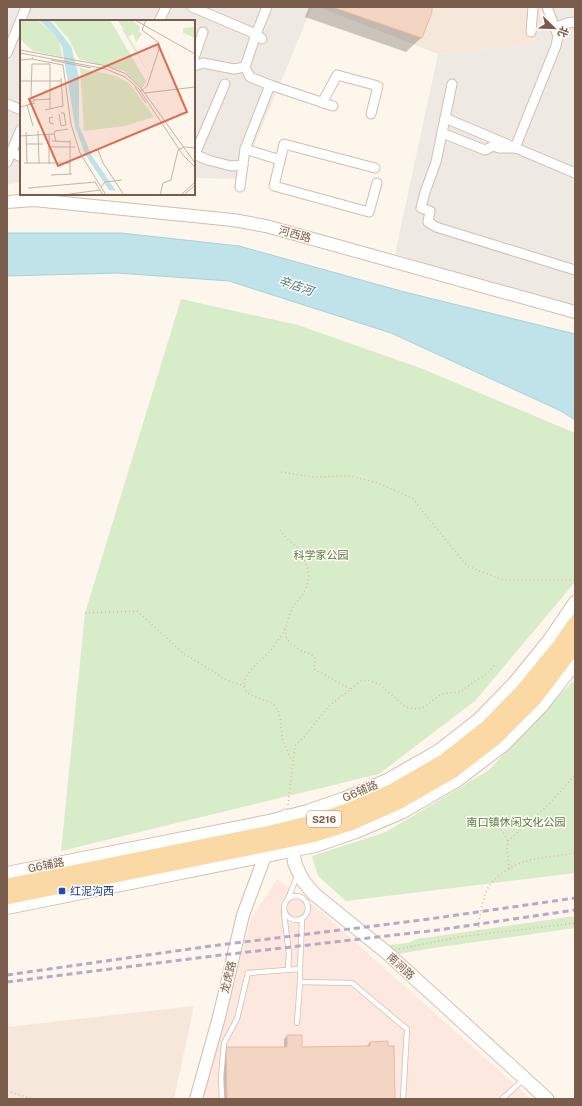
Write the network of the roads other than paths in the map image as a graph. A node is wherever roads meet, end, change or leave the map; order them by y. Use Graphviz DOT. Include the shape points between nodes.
graph roads {
  1 [pos="26,7"];
  2 [pos="166,7"];
  3 [pos="192,7"];
  4 [pos="267,7"];
  5 [pos="533,7"];
  6 [pos="547,7"];
  7 [pos="21,20"];
  8 [pos="160,20"];
  9 [pos="20,22"];
  10 [pos="575,22"];
  11 [pos="556,28"];
  12 [pos="203,32"];
  13 [pos="531,32"];
  14 [pos="259,37"];
  15 [pos="7,53"];
  16 [pos="195,55"];
  17 [pos="195,66"];
  18 [pos="245,68"];
  19 [pos="224,84"];
  20 [pos="452,84"];
  21 [pos="270,85"];
  22 [pos="322,103"];
  23 [pos="7,104"];
  24 [pos="333,106"];
  25 [pos="20,110"];
  26 [pos="371,114"];
  27 [pos="445,118"];
  28 [pos="20,131"];
  29 [pos="442,133"];
  30 [pos="515,148"];
  31 [pos="245,149"];
  32 [pos="11,152"];
  33 [pos="195,152"];
  34 [pos="195,154"];
  35 [pos="20,156"];
  36 [pos="280,160"];
  37 [pos="7,162"];
  38 [pos="243,166"];
  39 [pos="375,168"];
  40 [pos="575,173"];
  41 [pos="377,183"];
  42 [pos="240,187"];
  43 [pos="7,202"];
  44 [pos="575,270"];
  45 [pos="575,312"];
  46 [pos="575,602"];
  47 [pos="575,624"];
  48 [pos="575,645"];
  49 [pos="575,664"];
  50 [pos="289,834"];
  51 [pos="265,856"];
  52 [pos="298,872"];
  53 [pos="7,873"];
  54 [pos="7,886"];
  55 [pos="7,896"];
  56 [pos="288,898"];
  57 [pos="311,899"];
  58 [pos="7,908"];
  59 [pos="284,914"];
  60 [pos="302,919"];
  61 [pos="288,969"];
  62 [pos="300,969"];
  63 [pos="300,982"];
  64 [pos="297,1023"];
  65 [pos="525,1079"];
  66 [pos="196,1099"];
  67 [pos="222,1099"];
  68 [pos="403,1099"];
  69 [pos="502,1099"];
  70 [pos="547,1099"];
  1 -- 7 [label="street"];
  2 -- 8 [label="street"];
  3 -- 14 [label="street"];
  4 -- 14 [label="street"];
  5 -- 13 [label="street"];
  6 -- 11 [label="street"];
  9 -- 15 [label="street"];
  10 -- 11 [label="street" via="568,22"];
  11 -- 30 [label="street" via="556,46"];
  12 -- 16 [label="street"];
  14 -- 18 [label="street"];
  17 -- 18 [label="street" via="203,63 234,69"];
  18 -- 21 [label="street" via="250,78"];
  19 -- 33 [label="street"];
  20 -- 27 [label="street"];
  21 -- 22 [label="street"];
  21 -- 31 [label="street"];
  22 -- 24 [label="street"];
  22 -- 26 [label="street" via="337,75 378,86"];
  23 -- 25 [label="street"];
  27 -- 29 [label="street"];
  27 -- 30 [label="street"];
  28 -- 32 [label="street"];
  29 -- 30 [label="street" via="485,150 493,146"];
  29 -- 44 [label="street" via="436,162 420,208 430,211 428,222 436,227"];
  30 -- 40 [label="street"];
  31 -- 36 [label="street"];
  31 -- 38 [label="street"];
  32 -- 35 [label="street"];
  32 -- 37 [label="street"];
  34 -- 38 [label="street" via="231,166"];
  36 -- 39 [label="street" via="284,144"];
  36 -- 41 [label="street" via="274,186 369,212"];
  38 -- 42 [label="street"];
  43 -- 45 [label="street, 河西路" via="34,200 233,220 266,226"];
  46 -- 50 [label="street, G6辅路 / S216" via="549,640 514,683 479,719 438,751 387,780 307,811"];
  47 -- 50 [label="main road, G6辅路 / S216" via="523,691 487,728 444,761 393,791"];
  48 -- 50 [label="main road, G6辅路 / S216" via="534,699 496,737 452,771 398,802 352,822 312,835"];
  49 -- 50 [label="street, G6辅路 / S216" via="542,706 504,745 458,780 403,812 315,846"];
  50 -- 51 [label="street, G6辅路 / S216"];
  50 -- 52 [label="main road, 南涧路"];
  50 -- 53 [label="street, G6辅路 / S216"];
  50 -- 54 [label="main road, G6辅路 / S216"];
  50 -- 55 [label="main road, G6辅路 / S216"];
  51 -- 58 [label="street, G6辅路 / S216"];
  51 -- 66 [label="street, 龙虎路" via="243,915"];
  52 -- 56 [label="lane"];
  52 -- 57 [label="main road, 南涧路"];
  56 -- 57 [label="lane" via="300,896"];
  56 -- 59 [label="lane" via="283,906"];
  57 -- 60 [label="lane" via="307,913"];
  57 -- 65 [label="main road, 南涧路" via="386,952"];
  59 -- 60 [label="lane" via="290,919"];
  59 -- 61 [label="lane"];
  60 -- 62 [label="lane"];
  61 -- 62 [label="lane"];
  61 -- 67 [label="lane" via="248,973 237,1019 224,1042"];
  62 -- 63 [label="lane"];
  63 -- 64 [label="lane"];
  63 -- 68 [label="lane" via="352,983 407,1029"];
  65 -- 69 [label="lane"];
  65 -- 70 [label="main road, 南涧路"];
}
